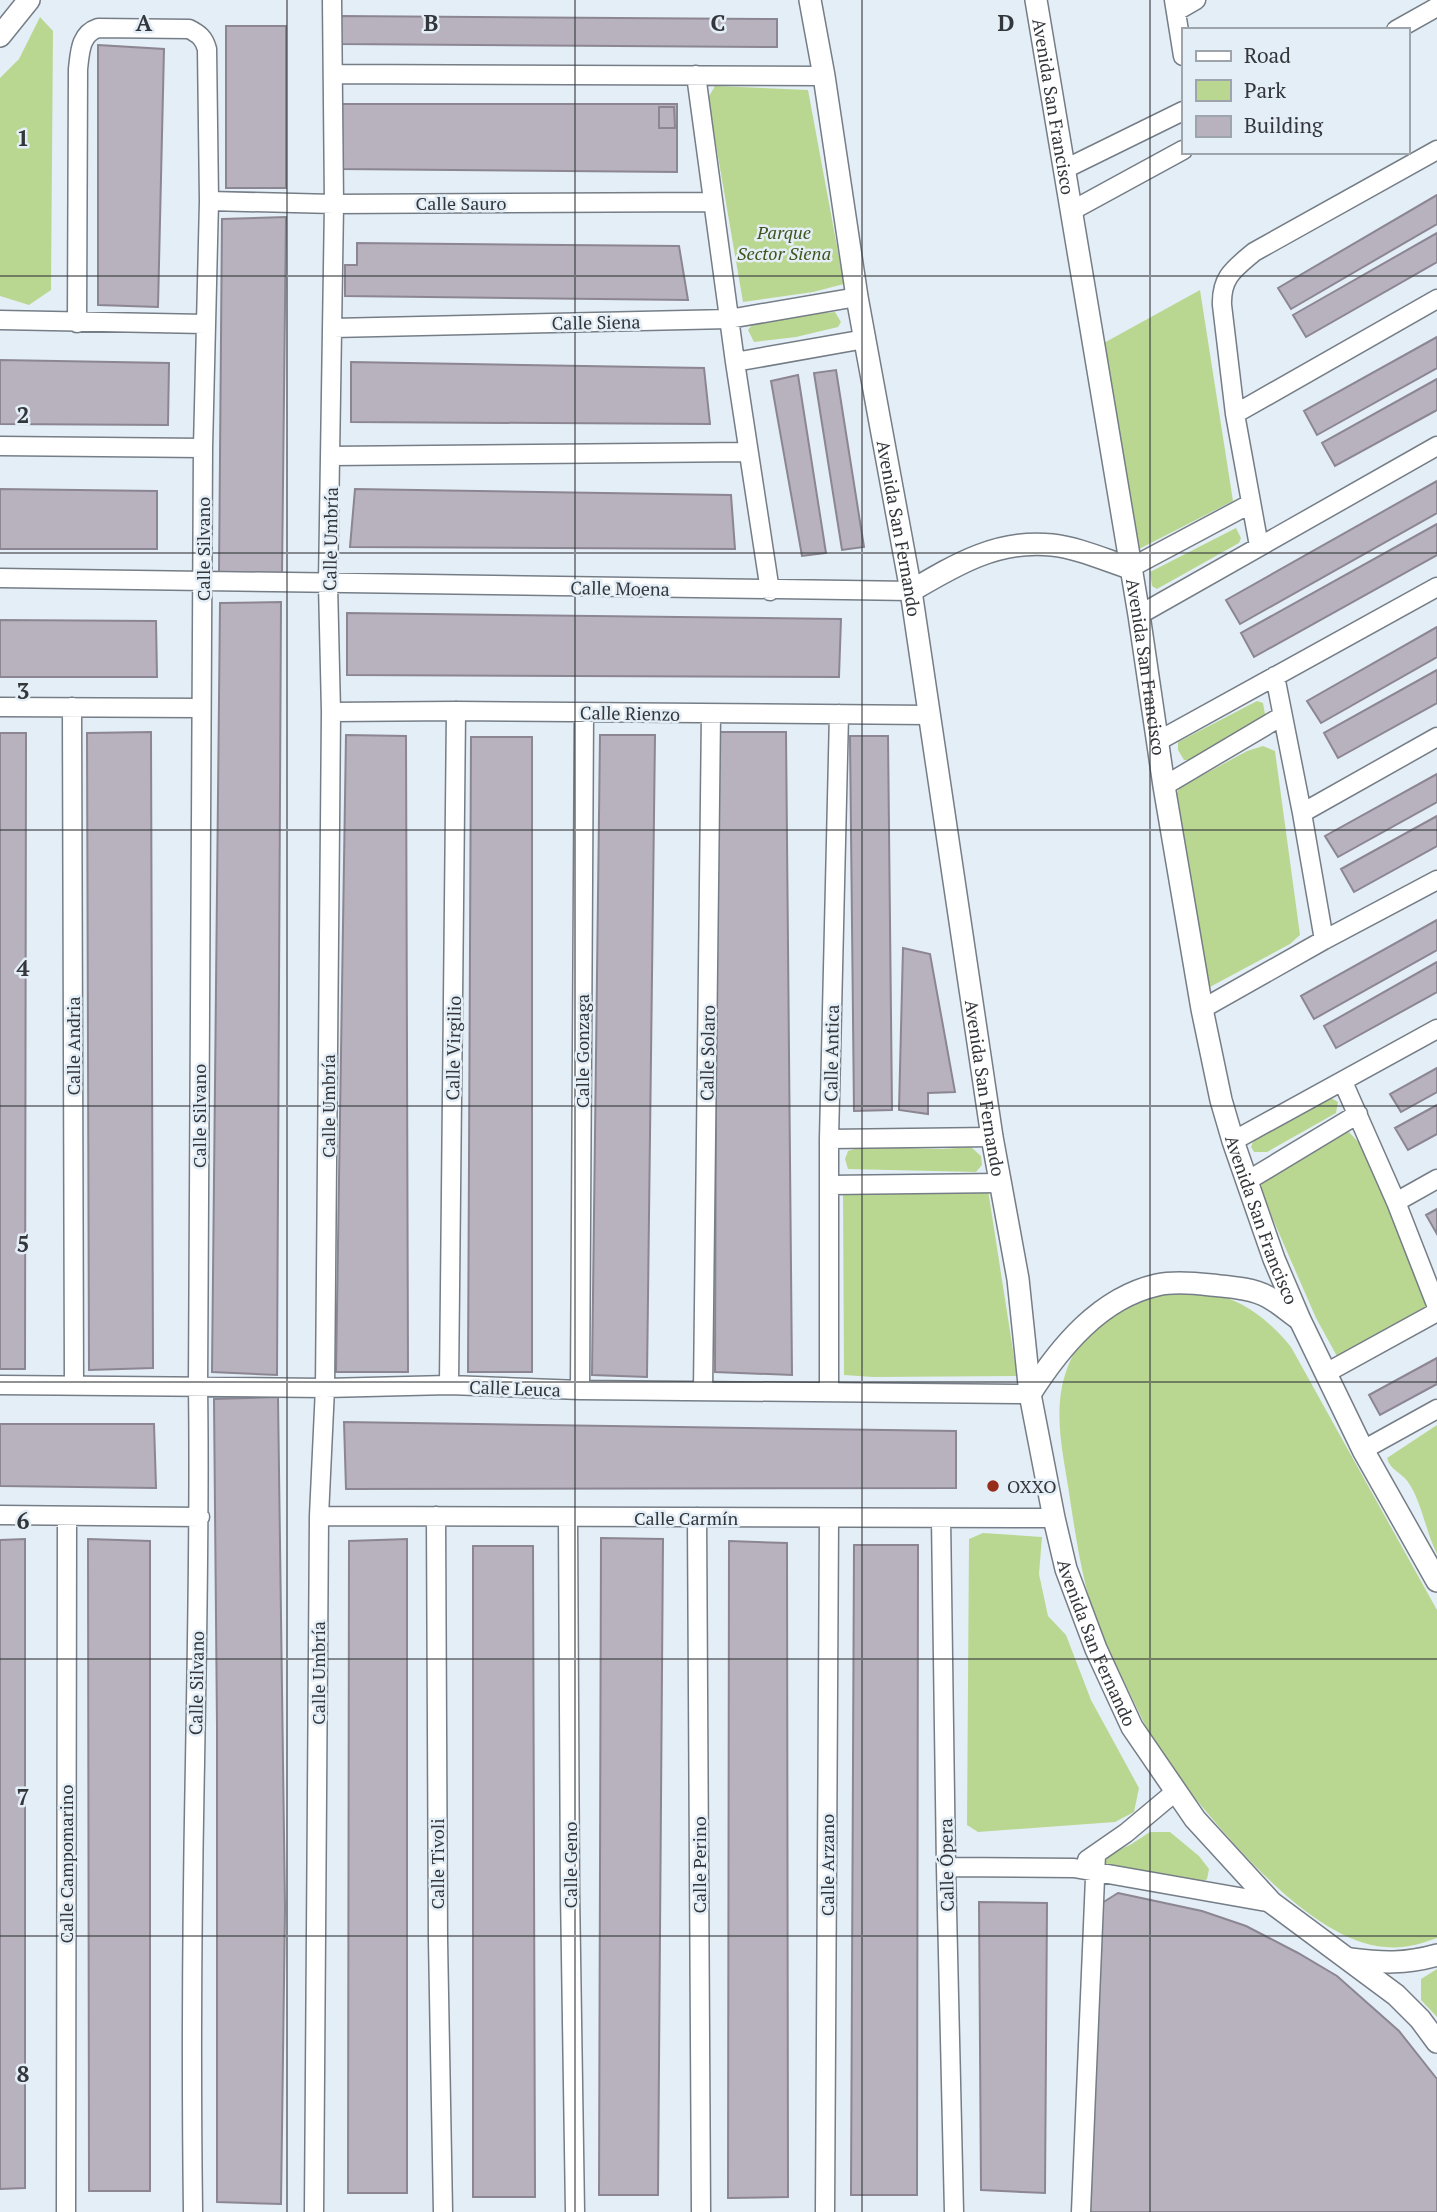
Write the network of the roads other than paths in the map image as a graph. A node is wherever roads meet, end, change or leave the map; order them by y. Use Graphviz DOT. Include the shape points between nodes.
graph roads {
  1 [pos="29,0"];
  2 [pos="332,0"];
  3 [pos="810,0"];
  4 [pos="1036,0"];
  5 [pos="1196,0"];
  6 [pos="1175,6"];
  7 [pos="1437,7"];
  8 [pos="1400,28"];
  9 [pos="0,36"];
  10 [pos="1182,50"];
  11 [pos="333,74"];
  12 [pos="696,75"];
  13 [pos="824,76"];
  14 [pos="1182,111"];
  15 [pos="1437,150"];
  16 [pos="1182,151"];
  17 [pos="1065,169"];
  18 [pos="209,201"];
  19 [pos="713,202"];
  20 [pos="334,204"];
  21 [pos="1073,210"];
  22 [pos="857,297"];
  23 [pos="1437,299"];
  24 [pos="729,319"];
  25 [pos="0,320"];
  26 [pos="77,323"];
  27 [pos="205,324"];
  28 [pos="333,328"];
  29 [pos="865,339"];
  30 [pos="735,362"];
  31 [pos="1235,414"];
  32 [pos="0,446"];
  33 [pos="1437,446"];
  34 [pos="203,448"];
  35 [pos="748,452"];
  36 [pos="331,456"];
  37 [pos="1250,504"];
  38 [pos="1259,546"];
  39 [pos="1130,568"];
  40 [pos="0,578"];
  41 [pos="203,580"];
  42 [pos="328,584"];
  43 [pos="1437,587"];
  44 [pos="771,591"];
  45 [pos="911,591"];
  46 [pos="1139,615"];
  47 [pos="1275,676"];
  48 [pos="0,707"];
  49 [pos="72,707"];
  50 [pos="201,708"];
  51 [pos="456,711"];
  52 [pos="331,712"];
  53 [pos="584,713"];
  54 [pos="711,714"];
  55 [pos="839,714"];
  56 [pos="929,715"];
  57 [pos="1282,716"];
  58 [pos="1437,737"];
  59 [pos="1158,741"];
  60 [pos="1164,786"];
  61 [pos="1302,813"];
  62 [pos="1437,880"];
  63 [pos="1324,940"];
  64 [pos="1202,1009"];
  65 [pos="1437,1029"];
  66 [pos="1343,1082"];
  67 [pos="1358,1114"];
  68 [pos="992,1137"];
  69 [pos="829,1139"];
  70 [pos="1233,1141"];
  71 [pos="1437,1179"];
  72 [pos="1247,1181"];
  73 [pos="1001,1183"];
  74 [pos="829,1185"];
  75 [pos="1396,1202"];
  76 [pos="1437,1307"];
  77 [pos="1437,1312"];
  78 [pos="1300,1320"];
  79 [pos="1326,1373"];
  80 [pos="0,1385"];
  81 [pos="74,1385"];
  82 [pos="449,1385"];
  83 [pos="198,1387"];
  84 [pos="326,1388"];
  85 [pos="580,1390"];
  86 [pos="703,1391"];
  87 [pos="829,1392"];
  88 [pos="1030,1394"];
  89 [pos="1437,1409"];
  90 [pos="1363,1450"];
  91 [pos="0,1514"];
  92 [pos="67,1516"];
  93 [pos="319,1516"];
  94 [pos="200,1517"];
  95 [pos="436,1517"];
  96 [pos="698,1517"];
  97 [pos="1054,1517"];
  98 [pos="568,1518"];
  99 [pos="829,1518"];
  100 [pos="942,1518"];
  101 [pos="1437,1581"];
  102 [pos="1175,1791"];
  103 [pos="1096,1854"];
  104 [pos="946,1867"];
  105 [pos="1074,1868"];
  106 [pos="1095,1873"];
  107 [pos="1272,1903"];
  108 [pos="1437,1955"];
  109 [pos="1348,1959"];
  110 [pos="1437,2042"];
  111 [pos="66,2212"];
  112 [pos="193,2212"];
  113 [pos="314,2212"];
  114 [pos="443,2212"];
  115 [pos="575,2212"];
  116 [pos="701,2212"];
  117 [pos="825,2212"];
  118 [pos="954,2212"];
  119 [pos="1081,2212"];
  1 -- 9 [label="street"];
  2 -- 11 [label="street, Calle Umbría"];
  3 -- 13 [label="street, Avenida San Fernando"];
  4 -- 17 [label="street, Avenida San Francisco"];
  5 -- 6 [label="street"];
  6 -- 10 [label="street"];
  7 -- 8 [label="street"];
  11 -- 12 [label="street"];
  11 -- 20 [label="street, Calle Umbría"];
  12 -- 13 [label="street"];
  12 -- 19 [label="street"];
  13 -- 22 [label="street, Avenida San Fernando"];
  14 -- 17 [label="street"];
  15 -- 31 [label="street" via="1254,252 1233,270 1222,289"];
  16 -- 21 [label="street"];
  17 -- 21 [label="street, Avenida San Francisco"];
  18 -- 20 [label="street, Calle Sauro"];
  18 -- 26 [label="street, Calle Silvano" via="207,49 200,34 189,29 90,31 82,43 78,69"];
  18 -- 27 [label="street, Calle Silvano"];
  19 -- 20 [label="street, Calle Sauro"];
  19 -- 24 [label="street"];
  20 -- 28 [label="street, Calle Umbría"];
  21 -- 39 [label="street, Avenida San Francisco"];
  22 -- 24 [label="street, Calle Siena"];
  22 -- 29 [label="street, Avenida San Fernando"];
  23 -- 31 [label="street"];
  24 -- 28 [label="street, Calle Siena"];
  24 -- 30 [label="street"];
  25 -- 26 [label="street"];
  26 -- 27 [label="street"];
  27 -- 34 [label="street, Calle Silvano"];
  28 -- 36 [label="street, Calle Umbría"];
  29 -- 30 [label="street"];
  29 -- 45 [label="street, Avenida San Fernando"];
  30 -- 35 [label="street"];
  31 -- 37 [label="street"];
  32 -- 34 [label="street"];
  33 -- 38 [label="street"];
  34 -- 41 [label="street, Calle Silvano"];
  35 -- 36 [label="street"];
  35 -- 44 [label="street"];
  36 -- 42 [label="street, Calle Umbría"];
  37 -- 38 [label="street"];
  37 -- 39 [label="street"];
  38 -- 46 [label="street"];
  39 -- 45 [label="street" via="1060,547 1026,545 965,560"];
  39 -- 46 [label="street, Avenida San Francisco"];
  40 -- 41 [label="street, Calle Moena"];
  41 -- 42 [label="street, Calle Moena"];
  41 -- 50 [label="street, Calle Silvano"];
  42 -- 44 [label="street, Calle Moena"];
  42 -- 52 [label="street, Calle Umbría"];
  43 -- 47 [label="street"];
  44 -- 45 [label="street, Calle Moena"];
  45 -- 56 [label="street, Avenida San Fernando"];
  46 -- 59 [label="street, Avenida San Francisco"];
  47 -- 57 [label="street"];
  47 -- 59 [label="street"];
  48 -- 49 [label="street"];
  49 -- 50 [label="street"];
  49 -- 81 [label="street, Calle Andria"];
  50 -- 83 [label="street, Calle Silvano"];
  51 -- 52 [label="street, Calle Rienzo"];
  51 -- 53 [label="street, Calle Rienzo"];
  51 -- 82 [label="street, Calle Virgilio"];
  52 -- 84 [label="street, Calle Umbría"];
  53 -- 54 [label="street, Calle Rienzo"];
  53 -- 85 [label="street, Calle Gonzaga"];
  54 -- 55 [label="street, Calle Rienzo"];
  54 -- 86 [label="street, Calle Solaro"];
  55 -- 56 [label="street, Calle Rienzo"];
  55 -- 69 [label="street, Calle Antica"];
  56 -- 68 [label="street, Avenida San Fernando"];
  57 -- 60 [label="street"];
  57 -- 61 [label="street"];
  58 -- 61 [label="street"];
  59 -- 60 [label="street, Avenida San Francisco"];
  60 -- 64 [label="street, Avenida San Francisco"];
  61 -- 63 [label="street"];
  62 -- 63 [label="street"];
  63 -- 64 [label="street"];
  64 -- 70 [label="street, Avenida San Francisco"];
  65 -- 66 [label="street"];
  66 -- 67 [label="street"];
  66 -- 70 [label="street"];
  67 -- 72 [label="street"];
  67 -- 75 [label="street"];
  68 -- 69 [label="street"];
  68 -- 73 [label="street, Avenida San Fernando"];
  69 -- 74 [label="street, Calle Antica"];
  70 -- 72 [label="street, Avenida San Francisco"];
  71 -- 75 [label="street"];
  72 -- 78 [label="street, Avenida San Francisco"];
  73 -- 74 [label="street"];
  73 -- 88 [label="street, Avenida San Fernando"];
  74 -- 87 [label="street, Calle Antica"];
  75 -- 76 [label="street"];
  77 -- 79 [label="street"];
  78 -- 79 [label="street"];
  78 -- 88 [label="street" via="1267,1296 1241,1288 1158,1284 1122,1297 1079,1330"];
  79 -- 90 [label="street"];
  80 -- 81 [label="street, Calle Leuca"];
  81 -- 83 [label="street, Calle Leuca"];
  82 -- 84 [label="street, Calle Leuca"];
  82 -- 85 [label="street, Calle Leuca"];
  83 -- 84 [label="street, Calle Leuca"];
  83 -- 94 [label="street, Calle Silvano"];
  84 -- 93 [label="street, Calle Umbría"];
  85 -- 86 [label="street, Calle Leuca"];
  86 -- 87 [label="street, Calle Leuca"];
  87 -- 88 [label="street, Calle Leuca"];
  88 -- 97 [label="street, Avenida San Fernando"];
  89 -- 90 [label="street"];
  90 -- 101 [label="street"];
  91 -- 92 [label="street"];
  92 -- 94 [label="street"];
  92 -- 111 [label="street, Calle Campomarino"];
  93 -- 95 [label="street, Calle Carmín"];
  93 -- 113 [label="street, Calle Umbría"];
  94 -- 112 [label="street, Calle Silvano"];
  95 -- 98 [label="street, Calle Carmín"];
  95 -- 114 [label="street, Calle Tivoli"];
  96 -- 98 [label="street, Calle Carmín"];
  96 -- 99 [label="street, Calle Carmín"];
  96 -- 116 [label="street, Calle Perino"];
  97 -- 100 [label="street, Calle Carmín"];
  97 -- 102 [label="street, Avenida San Fernando" via="1066,1569 1096,1650 1132,1727"];
  98 -- 115 [label="street, Calle Geno"];
  99 -- 100 [label="street, Calle Carmín"];
  99 -- 117 [label="street, Calle Arzano"];
  100 -- 104 [label="street, Calle Ópera"];
  102 -- 103 [label="street"];
  102 -- 107 [label="street, Avenida San Fernando"];
  103 -- 105 [label="street"];
  103 -- 106 [label="street"];
  104 -- 105 [label="street"];
  104 -- 118 [label="street, Calle Ópera"];
  105 -- 106 [label="street"];
  106 -- 107 [label="street"];
  106 -- 119 [label="street"];
  107 -- 109 [label="street, Avenida San Fernando"];
  108 -- 109 [label="street" via="1388,1964"];
  109 -- 110 [label="street, Avenida San Fernando" via="1396,1995"];
}
